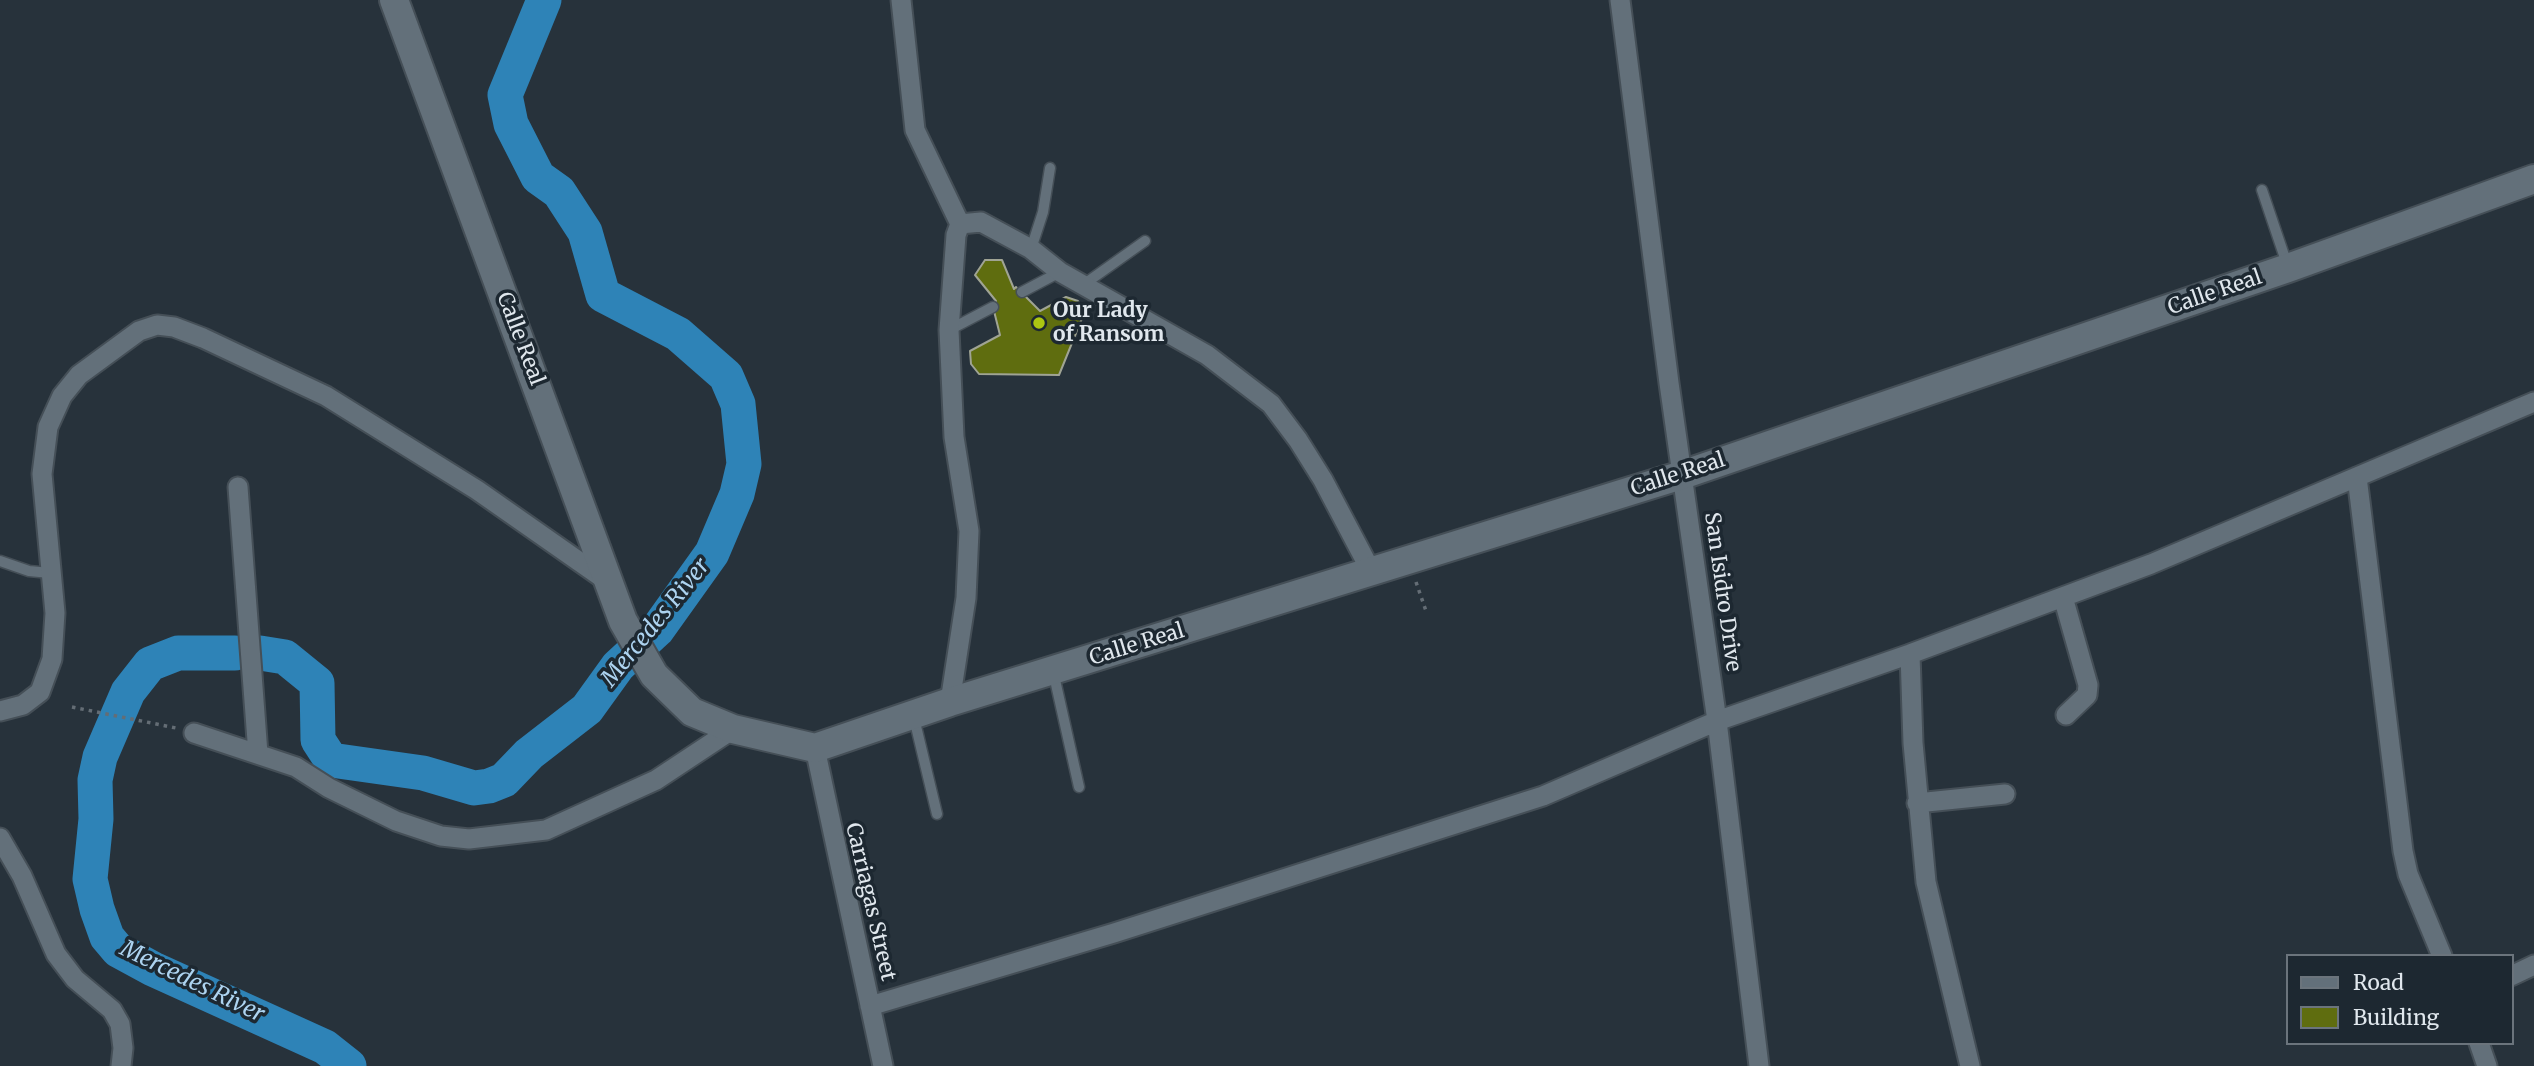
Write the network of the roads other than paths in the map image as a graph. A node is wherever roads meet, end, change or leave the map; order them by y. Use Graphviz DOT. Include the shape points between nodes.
graph roads {
  1 [pos="394,0"];
  2 [pos="901,0"];
  3 [pos="1620,0"];
  4 [pos="1050,169"];
  5 [pos="2534,179"];
  6 [pos="2262,190"];
  7 [pos="960,224"];
  8 [pos="1145,242"];
  9 [pos="1031,249"];
  10 [pos="2288,268"];
  11 [pos="1060,272"];
  12 [pos="1083,285"];
  13 [pos="1021,292"];
  14 [pos="993,307"];
  15 [pos="949,330"];
  16 [pos="2534,402"];
  17 [pos="1682,475"];
  18 [pos="2357,477"];
  19 [pos="238,487"];
  20 [pos="0,561"];
  21 [pos="50,573"];
  22 [pos="1372,573"];
  23 [pos="607,581"];
  24 [pos="2063,597"];
  25 [pos="1910,654"];
  26 [pos="1053,670"];
  27 [pos="950,702"];
  28 [pos="0,711"];
  29 [pos="913,714"];
  30 [pos="2066,715"];
  31 [pos="1717,722"];
  32 [pos="733,729"];
  33 [pos="194,733"];
  34 [pos="815,748"];
  35 [pos="258,754"];
  36 [pos="1079,787"];
  37 [pos="2005,794"];
  38 [pos="1917,803"];
  39 [pos="937,814"];
  40 [pos="0,838"];
  41 [pos="5,856"];
  42 [pos="2441,954"];
  43 [pos="2534,965"];
  44 [pos="2513,975"];
  45 [pos="870,1006"];
  46 [pos="2480,1045"];
  47 [pos="121,1066"];
  48 [pos="883,1066"];
  49 [pos="1759,1066"];
  50 [pos="1970,1066"];
  51 [pos="2487,1066"];
  1 -- 23 [label="street, Calle Real"];
  2 -- 7 [label="street" via="915,130"];
  3 -- 17 [label="street, San Isidro Drive"];
  4 -- 9 [label="lane"];
  5 -- 10 [label="street, Calle Real"];
  6 -- 10 [label="lane"];
  7 -- 9 [label="street" via="981,222"];
  7 -- 15 [label="street"];
  8 -- 12 [label="lane"];
  9 -- 11 [label="street"];
  10 -- 17 [label="street, Calle Real"];
  11 -- 12 [label="street"];
  11 -- 13 [label="lane"];
  12 -- 22 [label="street" via="1207,355 1270,404 1323,480"];
  14 -- 15 [label="lane"];
  15 -- 27 [label="street" via="954,437 969,531 966,598"];
  16 -- 18 [label="street"];
  17 -- 22 [label="street, Calle Real"];
  17 -- 31 [label="street, San Isidro Drive"];
  18 -- 24 [label="street"];
  18 -- 42 [label="street" via="2403,851"];
  19 -- 35 [label="street"];
  20 -- 21 [label="lane"];
  21 -- 23 [label="street" via="42,474 48,427 62,396 79,374 139,331 157,325 203,338 326,396 477,490"];
  21 -- 28 [label="street" via="55,613 49,672 40,692 23,705"];
  22 -- 26 [label="street, Calle Real"];
  23 -- 32 [label="street, Calle Real" via="623,621 654,674 692,712"];
  24 -- 25 [label="street"];
  24 -- 30 [label="street" via="2088,685 2087,695"];
  25 -- 31 [label="street"];
  25 -- 38 [label="street"];
  26 -- 27 [label="street, Calle Real"];
  26 -- 36 [label="lane"];
  27 -- 29 [label="street, Calle Real"];
  29 -- 34 [label="street, Calle Real"];
  29 -- 39 [label="lane"];
  31 -- 45 [label="street" via="1543,796"];
  31 -- 49 [label="street, San Isidro Drive"];
  32 -- 34 [label="street, Calle Real"];
  32 -- 35 [label="street" via="656,780 546,830 469,839 441,836 396,821 296,767"];
  33 -- 35 [label="street"];
  34 -- 45 [label="street, Carriagas Street"];
  37 -- 38 [label="street"];
  38 -- 50 [label="street" via="1926,882"];
  40 -- 41 [label="street"];
  41 -- 47 [label="street" via="56,954 75,979 112,1010 120,1024"];
  43 -- 44 [label="street"];
  45 -- 48 [label="street, Carriagas Street"];
  46 -- 51 [label="street"];
}
